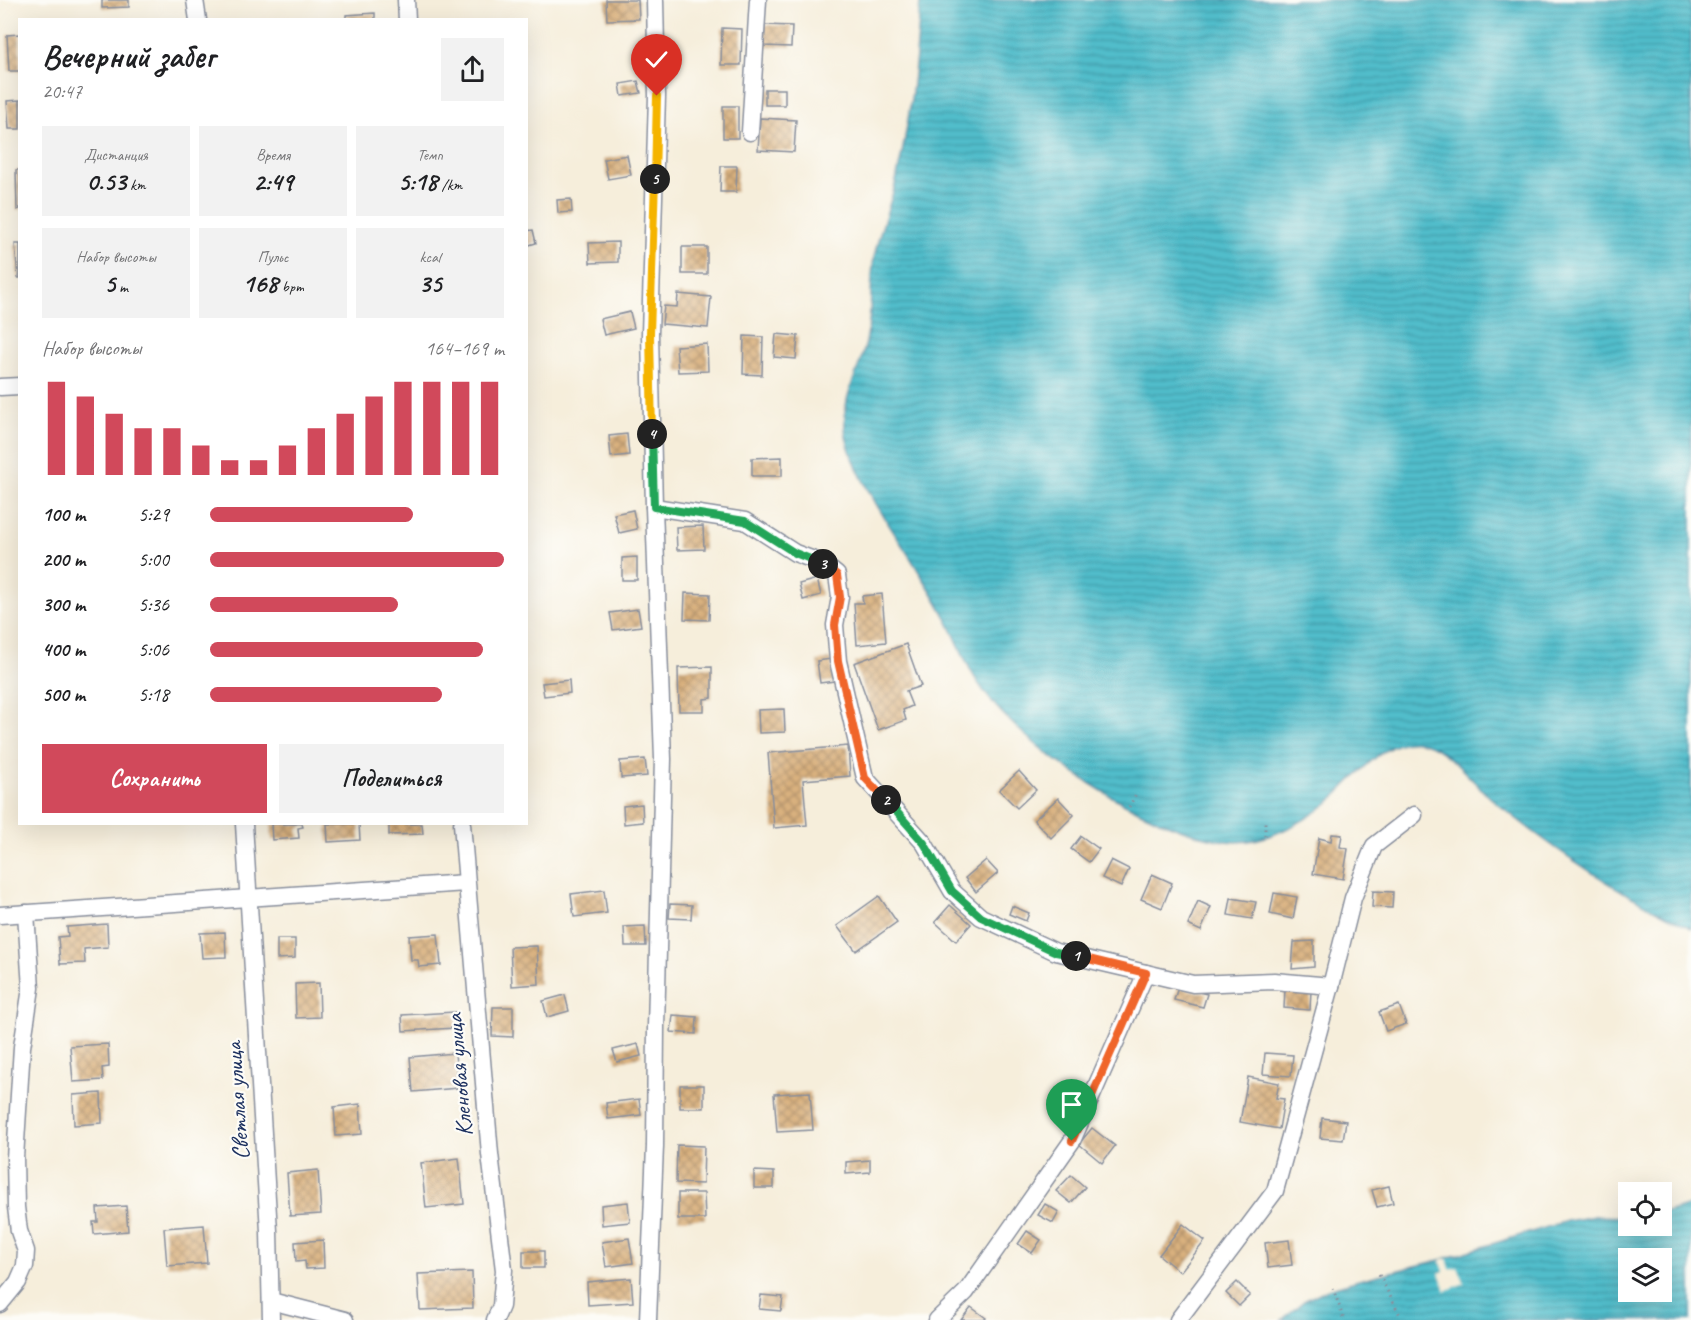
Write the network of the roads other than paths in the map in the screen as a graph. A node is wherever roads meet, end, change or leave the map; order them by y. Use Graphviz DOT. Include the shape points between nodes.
graph roads {
  1 [pos="195,0"];
  2 [pos="406,0"];
  3 [pos="655,0"];
  4 [pos="758,0"];
  5 [pos="198,18"];
  6 [pos="407,18"];
  7 [pos="750,132"];
  8 [pos="18,386"];
  9 [pos="0,387"];
  10 [pos="654,507"];
  11 [pos="1414,815"];
  12 [pos="244,825"];
  13 [pos="462,825"];
  14 [pos="466,883"];
  15 [pos="248,898"];
  16 [pos="26,913"];
  17 [pos="0,915"];
  18 [pos="1146,973"];
  19 [pos="1331,986"];
  20 [pos="271,1300"];
  21 [pos="0,1304"];
  22 [pos="271,1320"];
  23 [pos="345,1320"];
  24 [pos="495,1320"];
  25 [pos="648,1320"];
  26 [pos="937,1320"];
  27 [pos="1178,1320"];
  1 -- 5 [label="street"];
  2 -- 6 [label="street"];
  3 -- 10 [label="street" via="657,96 650,334"];
  4 -- 7 [label="street"];
  8 -- 9 [label="street"];
  10 -- 18 [label="street" via="745,521 837,575 838,661 865,778 924,843 952,891 981,917 1056,952"];
  10 -- 25 [label="street" via="663,759"];
  11 -- 19 [label="street" via="1374,846 1353,898"];
  12 -- 15 [label="street, Светлая улица"];
  13 -- 14 [label="street, Кленовая улица"];
  14 -- 15 [label="street"];
  14 -- 24 [label="street, Кленовая улица" via="504,1270 501,1306"];
  15 -- 16 [label="street"];
  15 -- 20 [label="street, Светлая улица"];
  16 -- 17 [label="street"];
  16 -- 21 [label="street" via="31,988 22,1047 15,1158 16,1207 26,1251 18,1282"];
  18 -- 19 [label="street" via="1194,984 1274,981"];
  18 -- 26 [label="street" via="1072,1141 966,1292"];
  19 -- 27 [label="street" via="1275,1191"];
  20 -- 22 [label="street, Светлая улица"];
  20 -- 23 [label="street"];
}
